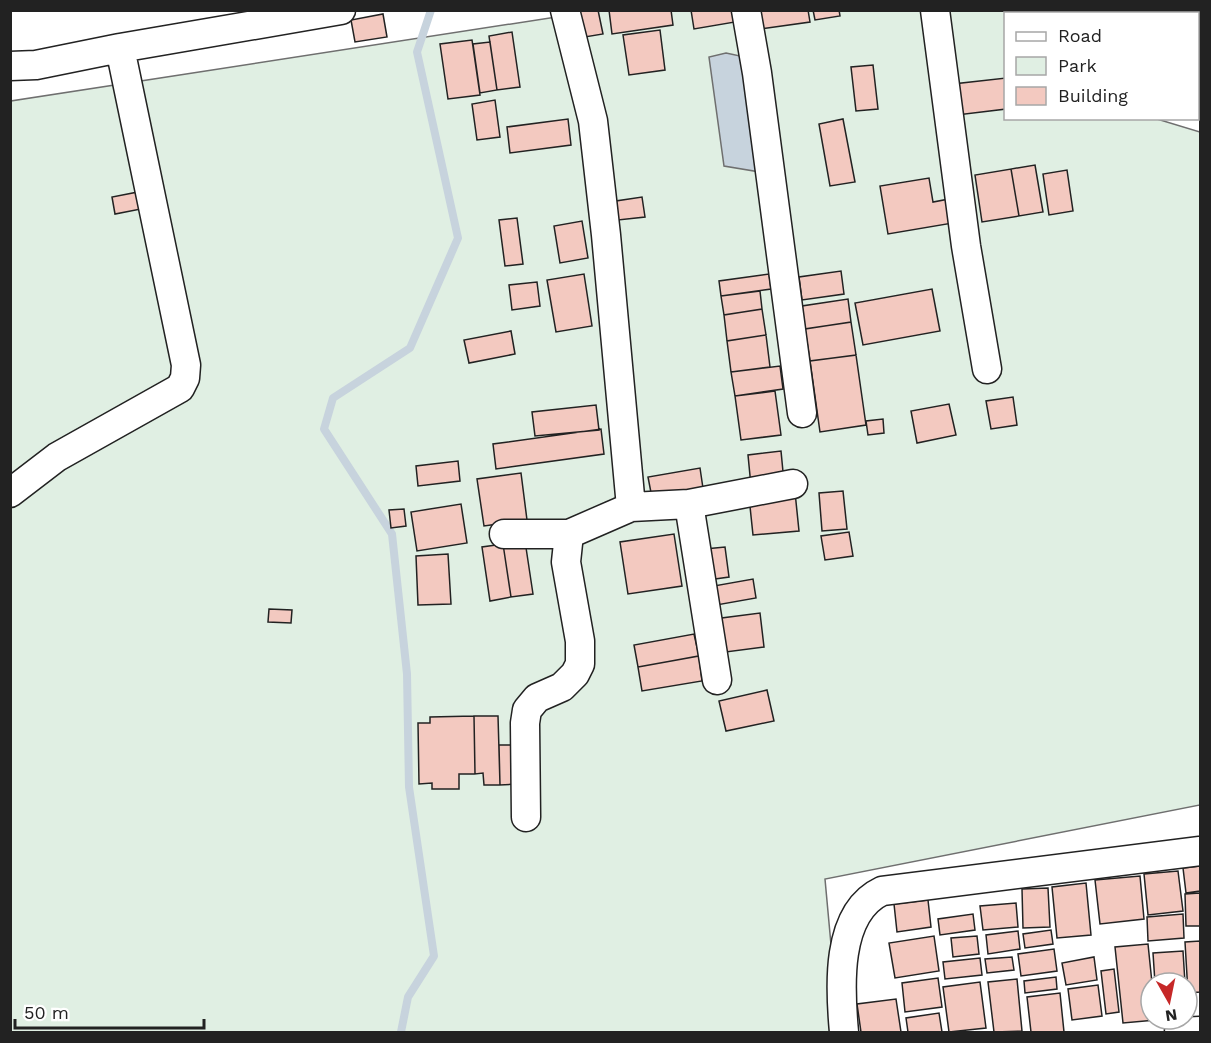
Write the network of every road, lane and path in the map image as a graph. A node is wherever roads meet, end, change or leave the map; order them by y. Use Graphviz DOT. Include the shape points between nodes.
graph roads {
  1 [pos="341,10"];
  2 [pos="565,10"];
  3 [pos="746,10"];
  4 [pos="935,10"];
  5 [pos="120,48"];
  6 [pos="10,66"];
  7 [pos="987,369"];
  8 [pos="802,413"];
  9 [pos="793,484"];
  10 [pos="10,493"];
  11 [pos="688,504"];
  12 [pos="631,507"];
  13 [pos="504,534"];
  14 [pos="569,534"];
  15 [pos="717,680"];
  16 [pos="526,817"];
  17 [pos="1200,851"];
  18 [pos="1200,1031"];
  19 [pos="844,1032"];
  20 [pos="1179,1032"];
  1 -- 5 [label="street"];
  2 -- 12 [label="street" via="593,121"];
  3 -- 8 [label="street"];
  4 -- 7 [label="street" via="966,246"];
  5 -- 6 [label="street" via="36,65"];
  5 -- 10 [label="street" via="186,365 185,378 180,388 57,457"];
  9 -- 11 [label="street"];
  11 -- 12 [label="street"];
  11 -- 15 [label="street"];
  12 -- 14 [label="street"];
  13 -- 14 [label="street"];
  14 -- 16 [label="street" via="566,562 580,641 580,664 562,687 537,698 526,710"];
  17 -- 19 [label="street" via="882,891 871,896 851,926 844,946"];
  18 -- 20 [label="street"];
}
